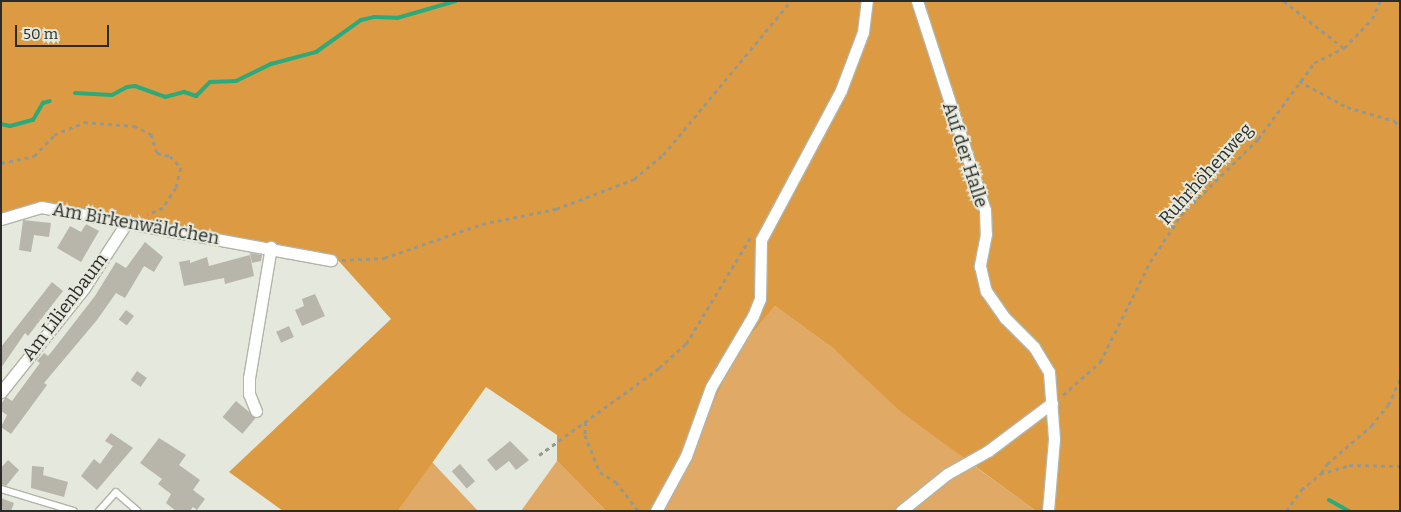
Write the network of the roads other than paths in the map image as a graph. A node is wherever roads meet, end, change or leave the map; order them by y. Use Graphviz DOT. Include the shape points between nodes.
graph roads {
  1 [pos="867,1"];
  2 [pos="917,1"];
  3 [pos="1,219"];
  4 [pos="127,222"];
  5 [pos="271,248"];
  6 [pos="331,260"];
  7 [pos="1,392"];
  8 [pos="1052,403"];
  9 [pos="256,411"];
  10 [pos="1,489"];
  11 [pos="74,511"];
  12 [pos="99,511"];
  13 [pos="138,511"];
  14 [pos="656,511"];
  15 [pos="900,511"];
  16 [pos="1048,511"];
  1 -- 14 [label="street" via="863,32 841,90 761,240 760,299 753,316 710,387 686,456"];
  2 -- 8 [label="street, Auf der Halle" via="985,210 986,234 980,266 986,291 1005,318 1034,347 1049,372"];
  3 -- 4 [label="street, Am Birkenwäldchen" via="41,207"];
  4 -- 5 [label="street, Am Birkenwäldchen"];
  4 -- 7 [label="street, Am Lilienbaum" via="84,288"];
  5 -- 6 [label="street, Am Birkenwäldchen"];
  5 -- 9 [label="street" via="250,378 249,394"];
  8 -- 15 [label="street" via="988,450 947,474"];
  8 -- 16 [label="street, Auf der Halle" via="1054,439"];
  10 -- 11 [label="lane"];
  12 -- 13 [label="lane" via="116,492"];
}
